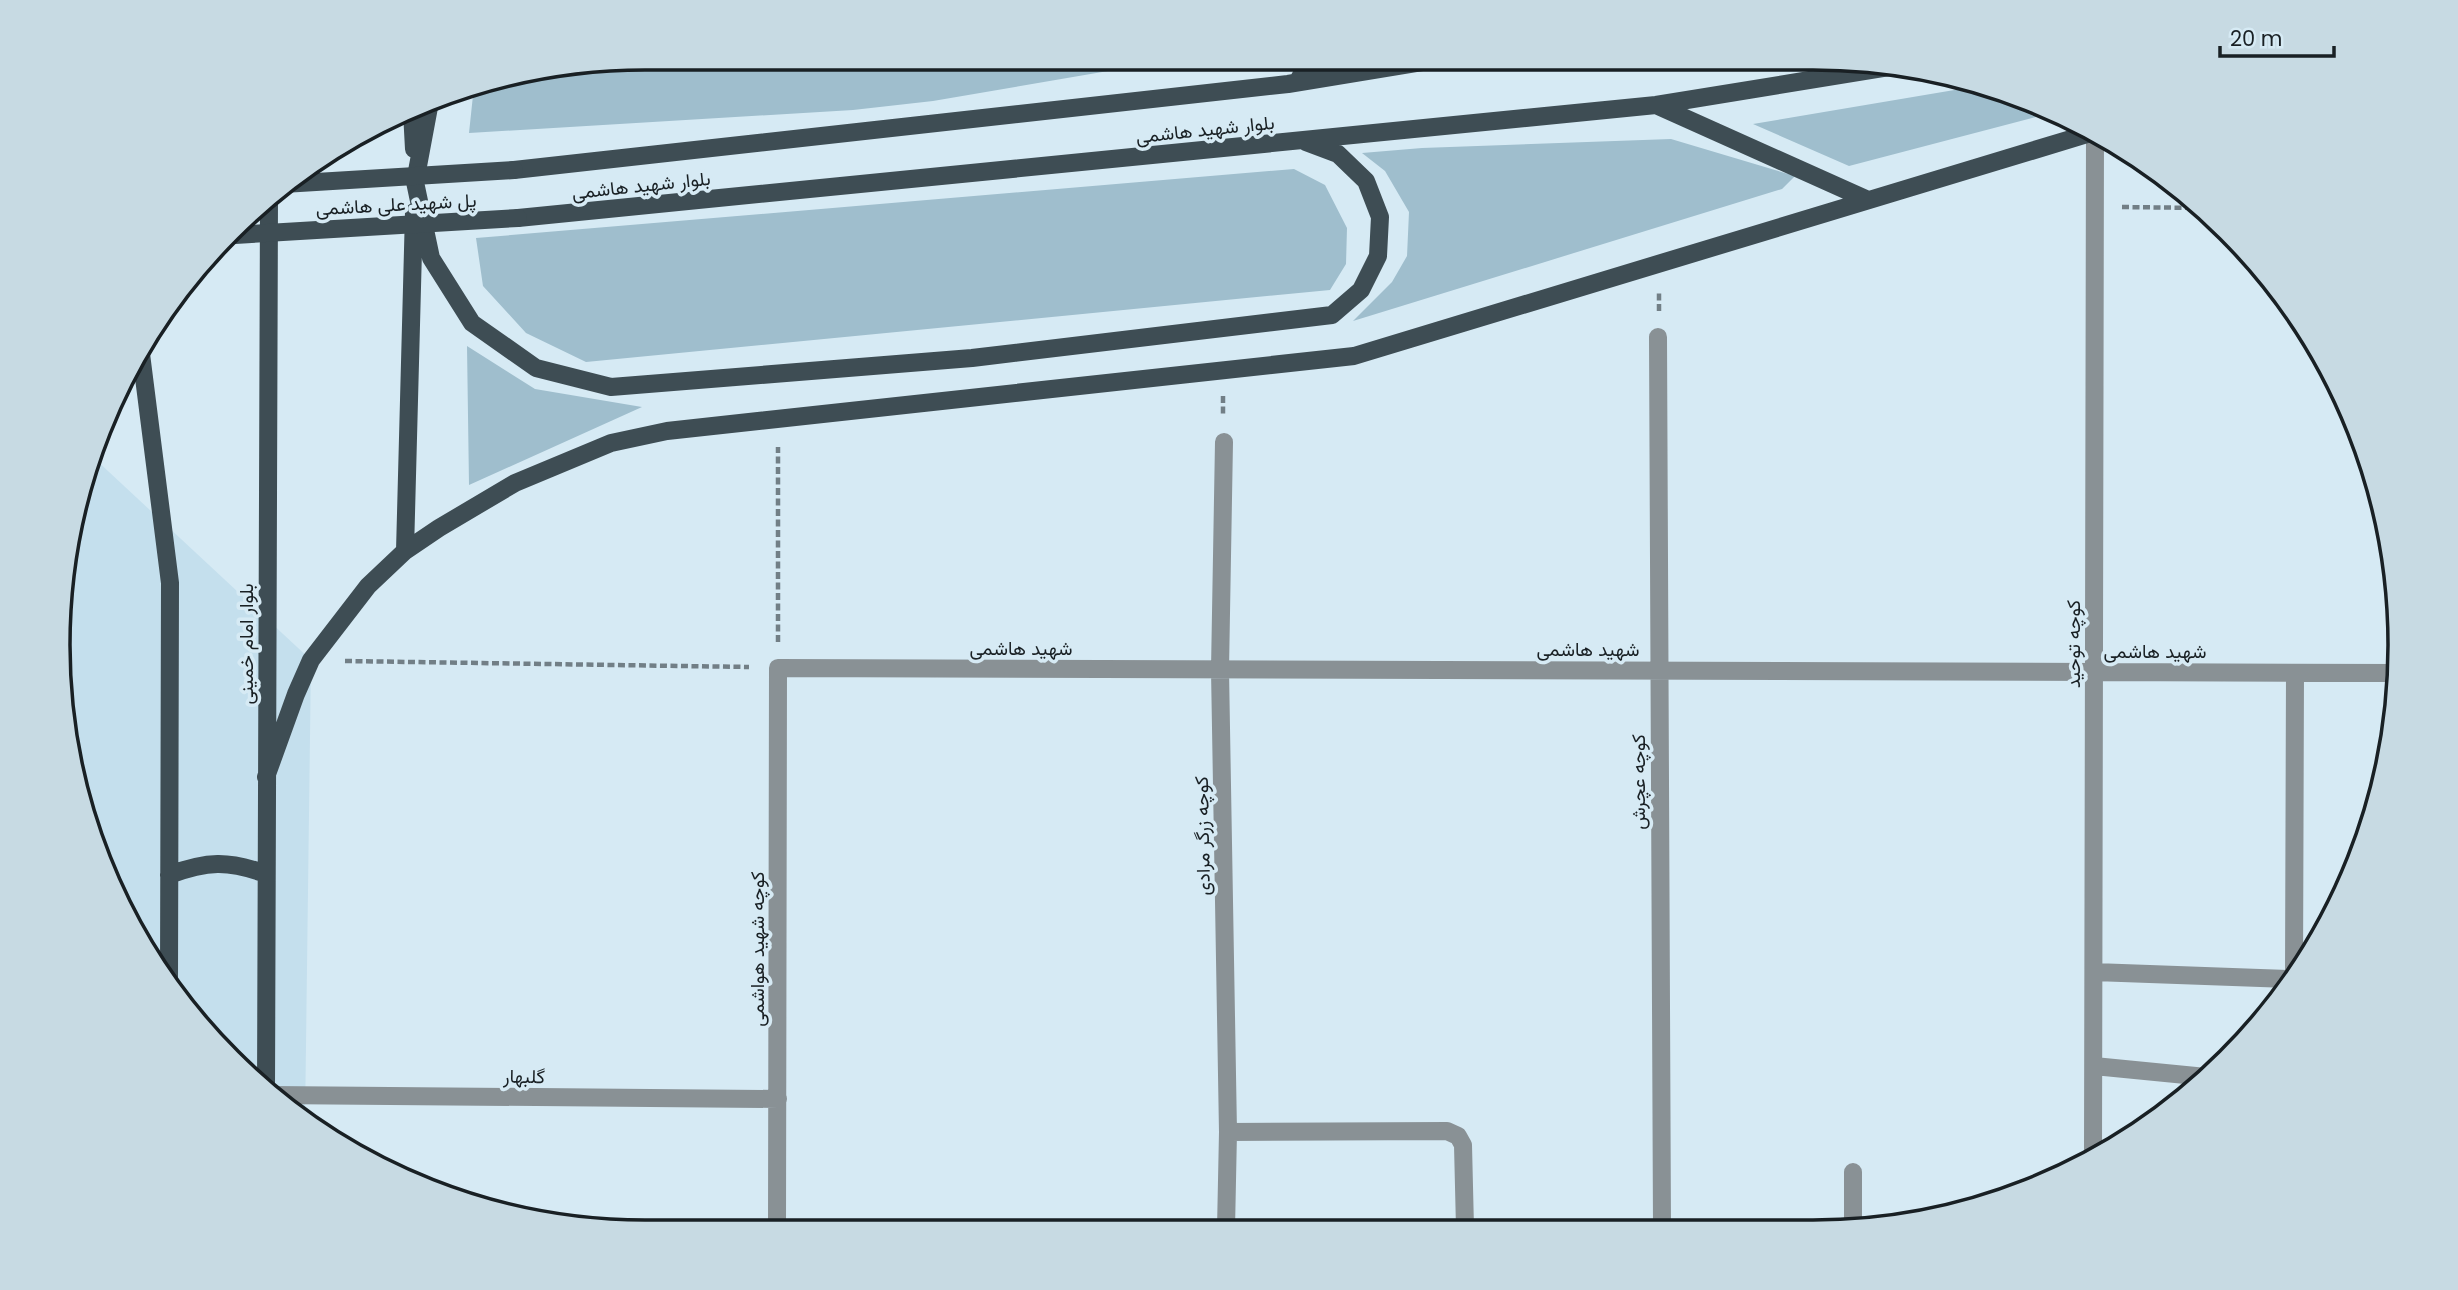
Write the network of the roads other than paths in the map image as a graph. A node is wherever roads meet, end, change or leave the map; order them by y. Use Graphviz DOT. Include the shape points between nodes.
graph roads {
  1 [pos="1314,70"];
  2 [pos="1373,70"];
  3 [pos="1860,72"];
  4 [pos="1288,84"];
  5 [pos="1656,106"];
  6 [pos="428,113"];
  7 [pos="412,120"];
  8 [pos="2081,136"];
  9 [pos="1302,141"];
  10 [pos="2095,144"];
  11 [pos="514,170"];
  12 [pos="304,183"];
  13 [pos="415,183"];
  14 [pos="1868,200"];
  15 [pos="269,211"];
  16 [pos="518,218"];
  17 [pos="242,235"];
  18 [pos="1658,337"];
  19 [pos="142,366"];
  20 [pos="1224,442"];
  21 [pos="405,551"];
  22 [pos="778,668"];
  23 [pos="1220,670"];
  24 [pos="1659,671"];
  25 [pos="2094,672"];
  26 [pos="2295,673"];
  27 [pos="2387,673"];
  28 [pos="267,777"];
  29 [pos="266,874"];
  30 [pos="169,875"];
  31 [pos="2294,959"];
  32 [pos="169,967"];
  33 [pos="2094,972"];
  34 [pos="2281,979"];
  35 [pos="2094,1066"];
  36 [pos="2193,1076"];
  37 [pos="266,1077"];
  38 [pos="288,1095"];
  39 [pos="778,1099"];
  40 [pos="1228,1132"];
  41 [pos="2093,1147"];
  42 [pos="1853,1172"];
  43 [pos="1853,1219"];
  44 [pos="778,1220"];
  45 [pos="1226,1220"];
  46 [pos="1465,1220"];
  47 [pos="1662,1220"];
  1 -- 4 [label="main road"];
  2 -- 4 [label="main road, بلوار شهید هاشمی"];
  3 -- 5 [label="main road, بلوار شهید هاشمی"];
  4 -- 11 [label="main road, بلوار شهید هاشمی"];
  5 -- 9 [label="main road, بلوار شهید هاشمی"];
  5 -- 14 [label="main road"];
  6 -- 13 [label="main road"];
  7 -- 13 [label="main road"];
  8 -- 14 [label="main road"];
  9 -- 13 [label="main road" via="1338,155 1366,181 1380,217 1378,256 1362,290 1332,315 972,358 611,387 536,368 472,323 430,258"];
  9 -- 16 [label="main road, بلوار شهید هاشمی"];
  10 -- 25 [label="street, کوچه توحید"];
  11 -- 12 [label="main road, پل شهید علی هاشمی, bridge"];
  13 -- 21 [label="main road"];
  14 -- 21 [label="main road" via="1353,356 667,431 611,443 515,483"];
  15 -- 28 [label="main road, بلوار امام خمینی"];
  16 -- 17 [label="main road, پل شهید علی هاشمی, bridge"];
  18 -- 24 [label="street, کوچه عچرش"];
  19 -- 30 [label="main road" via="170,583"];
  20 -- 23 [label="street, کوچه زرگر مرادی"];
  21 -- 28 [label="main road" via="368,586 311,660"];
  22 -- 23 [label="street, شهید هاشمی"];
  22 -- 39 [label="street, کوچه شهید هواشمی"];
  23 -- 24 [label="street, شهید هاشمی"];
  23 -- 40 [label="street, کوچه زرگر مرادی"];
  24 -- 25 [label="street, شهید هاشمی"];
  24 -- 47 [label="street, کوچه عچرش"];
  25 -- 26 [label="street, شهید هاشمی"];
  25 -- 33 [label="street, کوچه توحید"];
  26 -- 27 [label="street, شهید هاشمی"];
  26 -- 31 [label="street"];
  28 -- 29 [label="main road, بلوار امام خمینی"];
  29 -- 30 [label="main road" via="218,862"];
  29 -- 37 [label="main road, بلوار امام خمینی"];
  30 -- 32 [label="main road"];
  33 -- 34 [label="street"];
  33 -- 35 [label="street, کوچه توحید"];
  35 -- 36 [label="street"];
  35 -- 41 [label="street, کوچه توحید"];
  38 -- 39 [label="street, گلبهار"];
  39 -- 44 [label="street, کوچه شهید هواشمی"];
  40 -- 45 [label="street, کوچه زرگر مرادی"];
  40 -- 46 [label="street" via="1447,1131 1463,1145"];
  42 -- 43 [label="street"];
}
